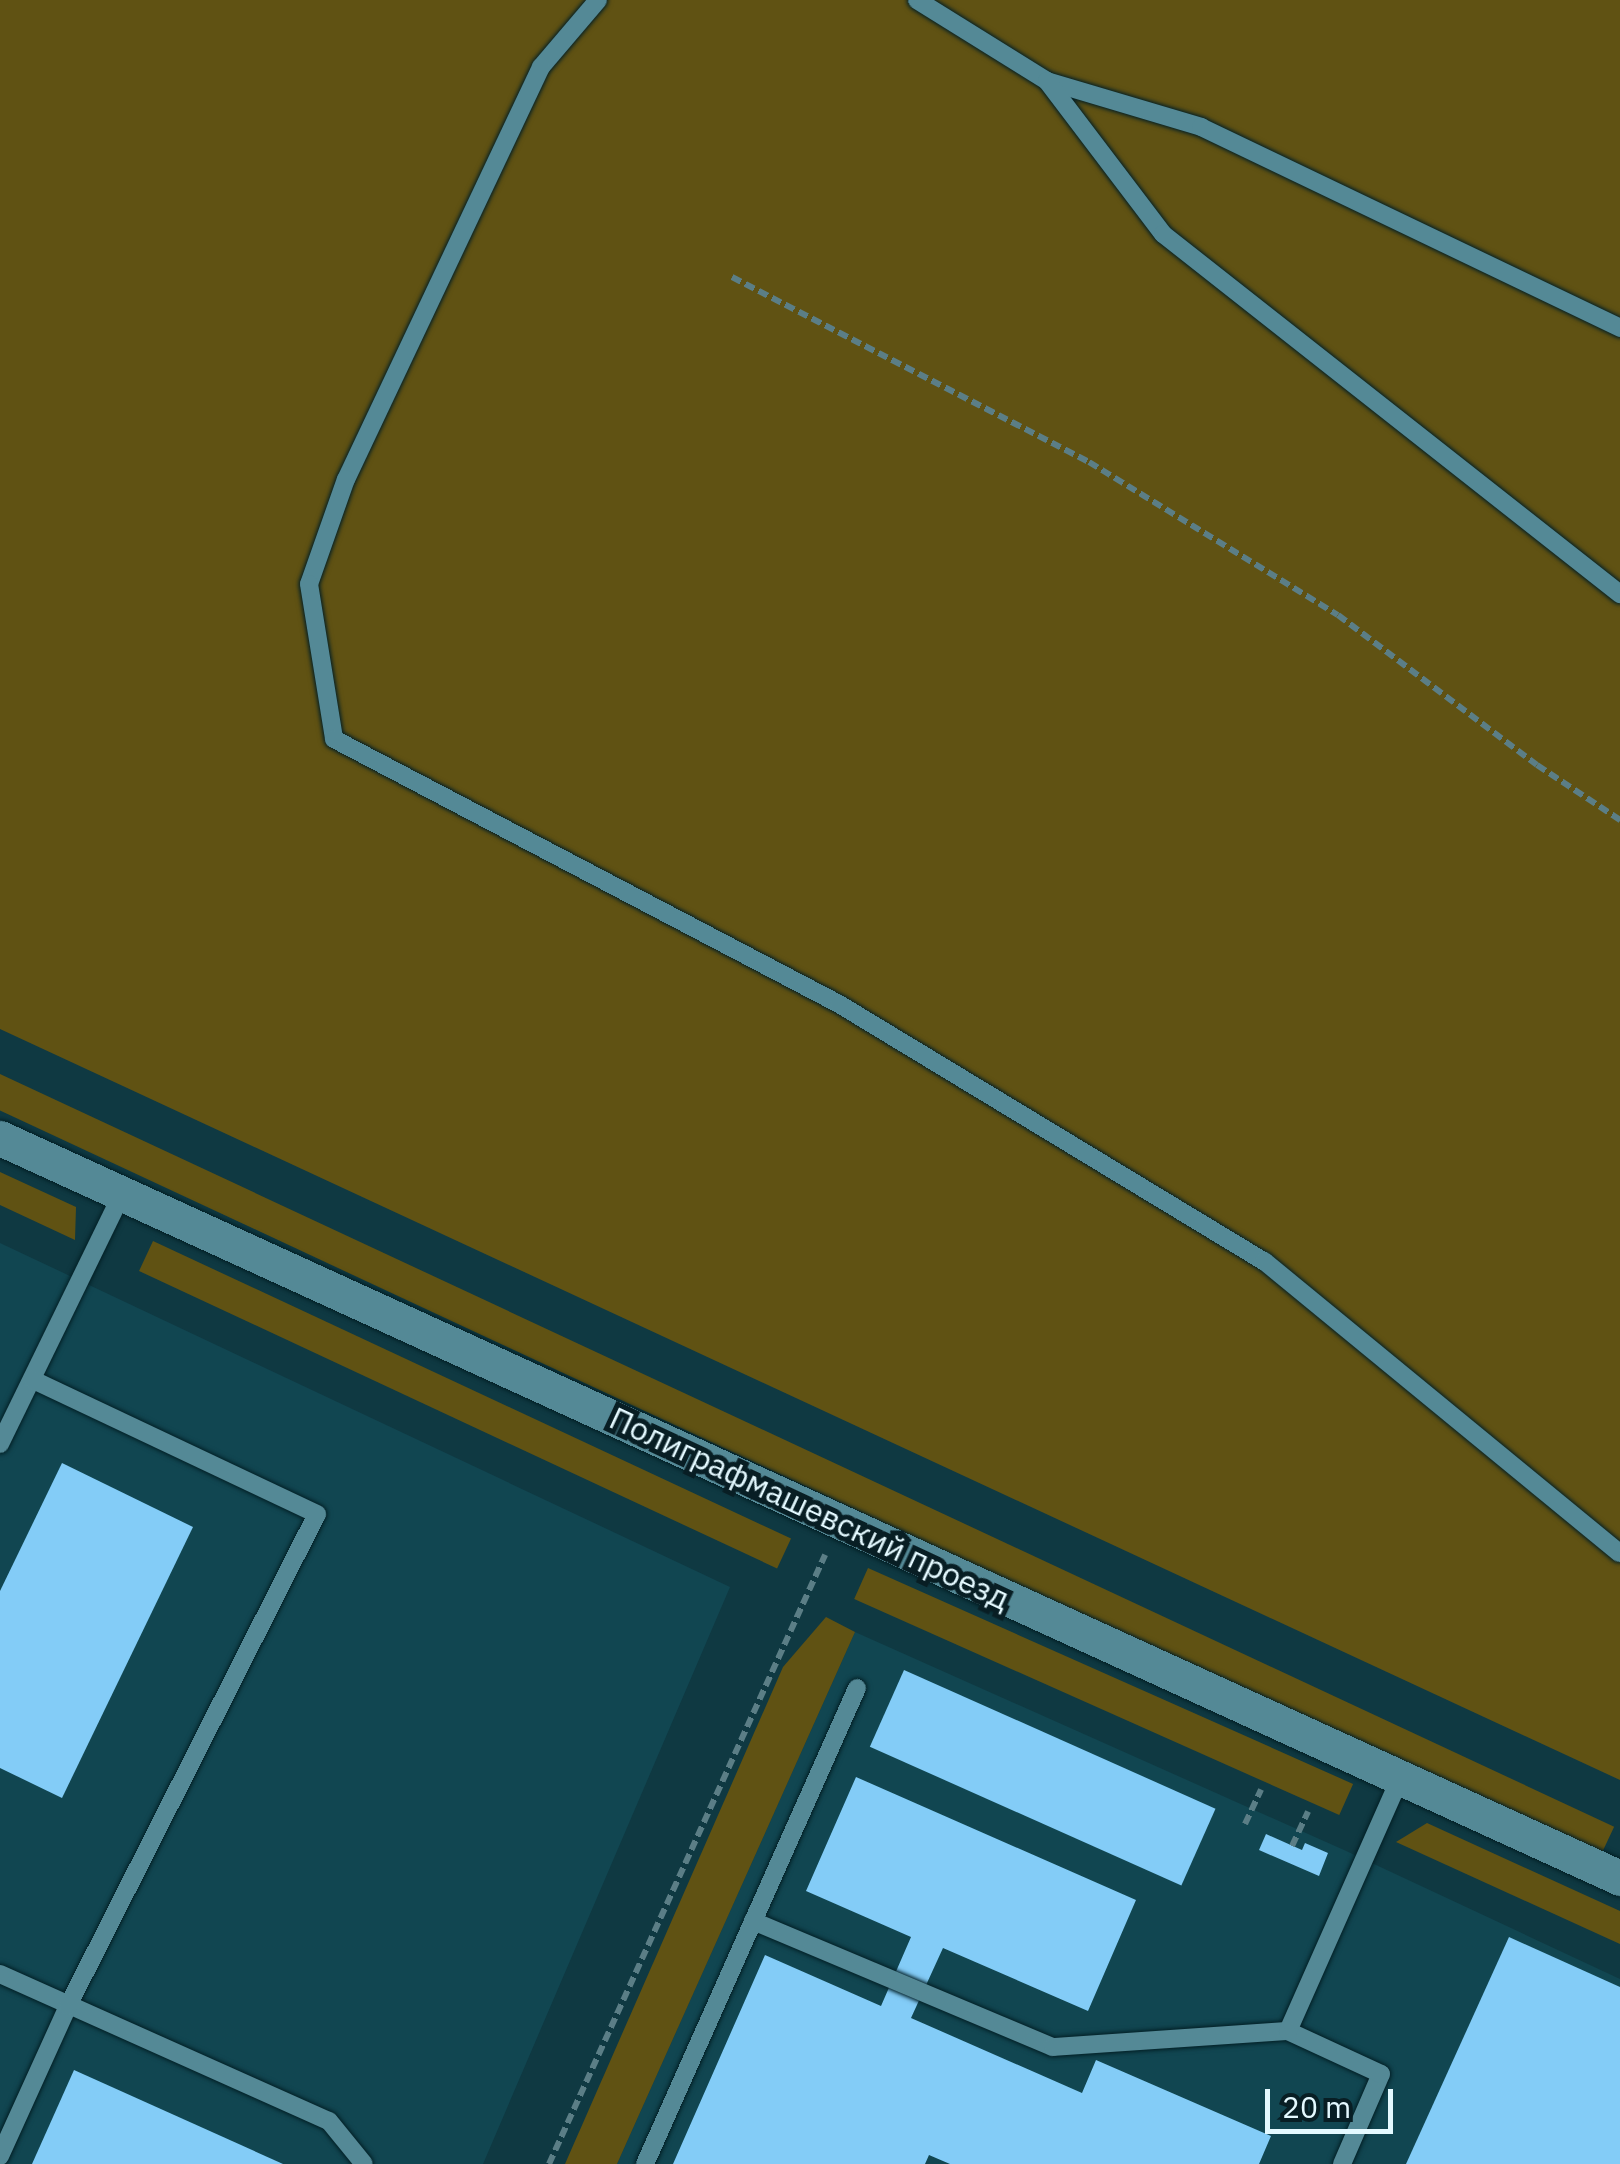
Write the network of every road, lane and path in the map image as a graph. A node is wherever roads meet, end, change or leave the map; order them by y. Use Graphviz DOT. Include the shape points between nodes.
graph roads {
  1 [pos="598,0"];
  2 [pos="916,0"];
  3 [pos="1046,80"];
  4 [pos="732,276"];
  5 [pos="1620,328"];
  6 [pos="1620,594"];
  7 [pos="1620,820"];
  8 [pos="0,1138"];
  9 [pos="122,1194"];
  10 [pos="32,1378"];
  11 [pos="0,1444"];
  12 [pos="840,1522"];
  13 [pos="1620,1553"];
  14 [pos="857,1688"];
  15 [pos="1400,1778"];
  16 [pos="1261,1790"];
  17 [pos="1308,1812"];
  18 [pos="1246,1824"];
  19 [pos="1292,1846"];
  20 [pos="1620,1878"];
  21 [pos="753,1922"];
  22 [pos="0,1974"];
  23 [pos="68,2006"];
  24 [pos="1288,2031"];
  25 [pos="0,2156"];
  26 [pos="364,2164"];
  27 [pos="550,2164"];
  28 [pos="646,2164"];
  29 [pos="1342,2164"];
  1 -- 13 [label="lane" via="541,68 346,479 309,584 334,739 839,1004 1264,1262"];
  2 -- 3 [label="lane"];
  3 -- 5 [label="lane" via="1201,127"];
  3 -- 6 [label="lane" via="1163,234"];
  4 -- 7 [label="path" via="1089,462 1338,615"];
  8 -- 9 [label="street, Полиграфмашевский проезд"];
  9 -- 10 [label="lane"];
  9 -- 12 [label="street, Полиграфмашевский проезд"];
  10 -- 11 [label="lane"];
  10 -- 23 [label="lane" via="317,1514"];
  12 -- 15 [label="street, Полиграфмашевский проезд"];
  12 -- 27 [label="path"];
  14 -- 21 [label="lane"];
  15 -- 20 [label="street, Полиграфмашевский проезд"];
  15 -- 24 [label="lane"];
  16 -- 18 [label="path"];
  17 -- 19 [label="path"];
  21 -- 24 [label="lane" via="1053,2047"];
  21 -- 28 [label="lane"];
  22 -- 23 [label="lane"];
  23 -- 25 [label="lane"];
  23 -- 26 [label="lane" via="328,2121"];
  24 -- 29 [label="lane" via="1380,2074"];
}
